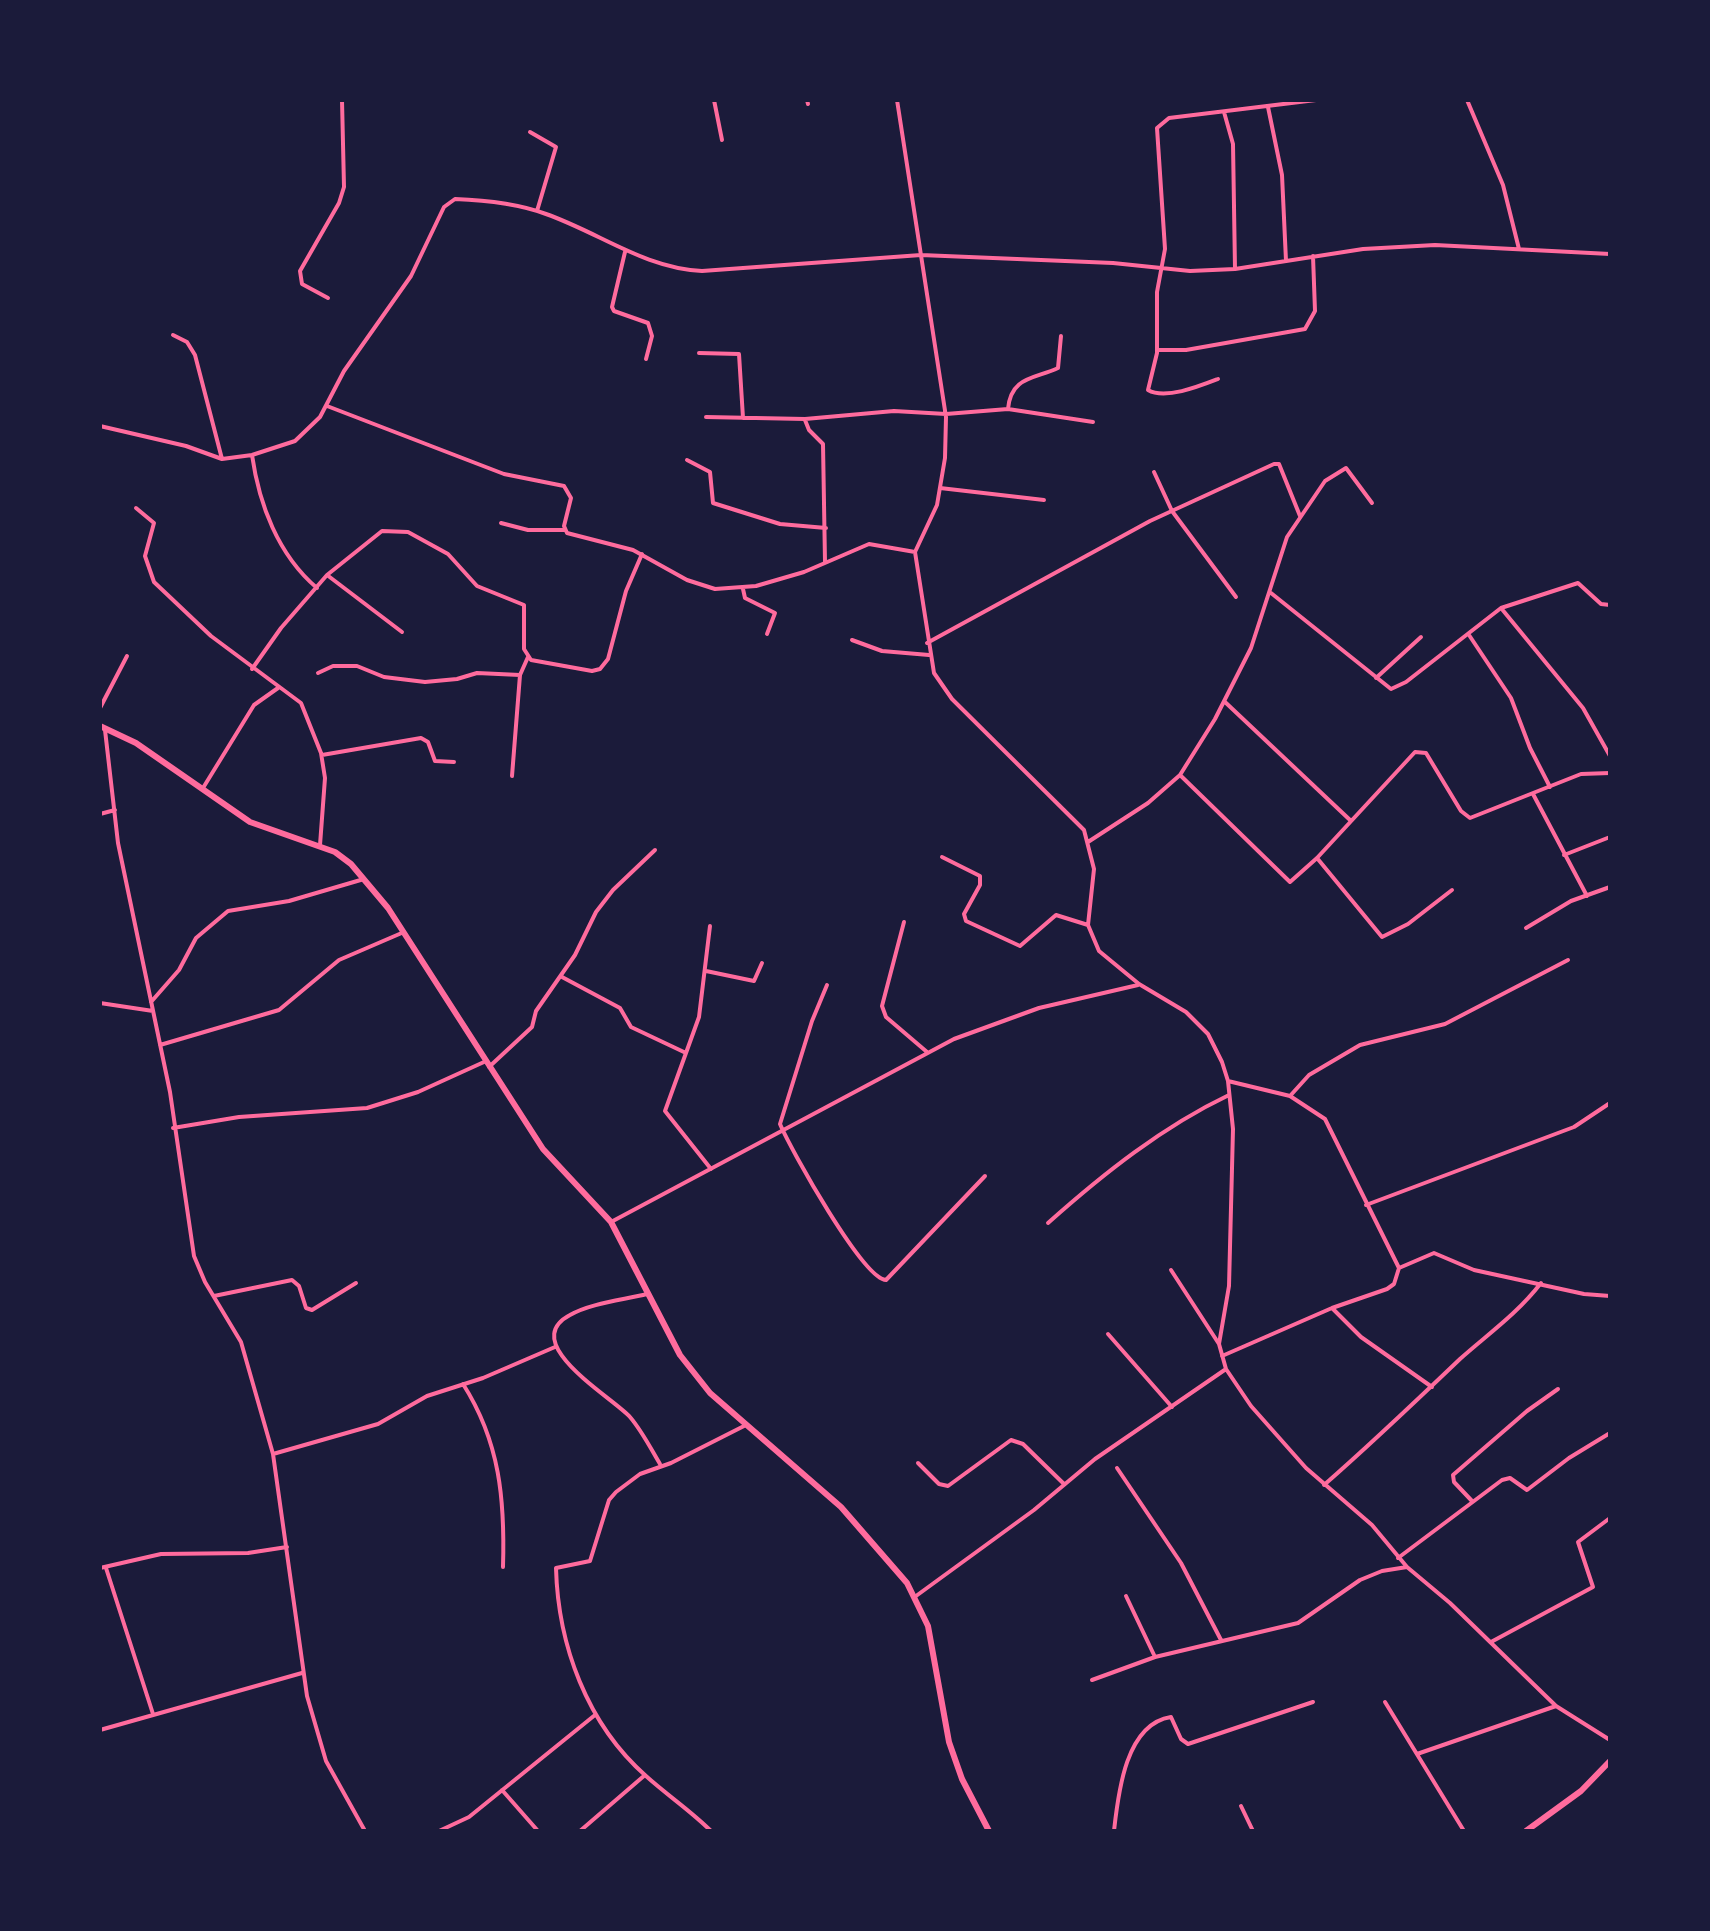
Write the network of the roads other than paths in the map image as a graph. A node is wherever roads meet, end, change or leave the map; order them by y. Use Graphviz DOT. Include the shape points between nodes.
graph roads {
  1 [pos="342,100"];
  2 [pos="714,100"];
  3 [pos="897,100"];
  4 [pos="1316,100"];
  5 [pos="1467,100"];
  6 [pos="1268,107"];
  7 [pos="1224,112"];
  8 [pos="530,132"];
  9 [pos="722,140"];
  10 [pos="537,211"];
  11 [pos="1519,249"];
  12 [pos="625,252"];
  13 [pos="1610,254"];
  14 [pos="921,255"];
  15 [pos="1313,256"];
  16 [pos="1286,261"];
  17 [pos="1162,268"];
  18 [pos="1235,269"];
  19 [pos="328,298"];
  20 [pos="173,335"];
  21 [pos="1061,336"];
  22 [pos="1157,350"];
  23 [pos="699,353"];
  24 [pos="646,359"];
  25 [pos="1218,379"];
  26 [pos="327,406"];
  27 [pos="1008,409"];
  28 [pos="946,414"];
  29 [pos="706,417"];
  30 [pos="743,418"];
  31 [pos="805,419"];
  32 [pos="1093,422"];
  33 [pos="100,426"];
  34 [pos="252,455"];
  35 [pos="222,459"];
  36 [pos="687,460"];
  37 [pos="1154,472"];
  38 [pos="940,488"];
  39 [pos="1044,500"];
  40 [pos="1372,503"];
  41 [pos="136,508"];
  42 [pos="1172,511"];
  43 [pos="1300,516"];
  44 [pos="501,523"];
  45 [pos="826,528"];
  46 [pos="565,530"];
  47 [pos="915,552"];
  48 [pos="642,554"];
  49 [pos="825,562"];
  50 [pos="327,575"];
  51 [pos="317,588"];
  52 [pos="743,589"];
  53 [pos="1271,593"];
  54 [pos="1236,597"];
  55 [pos="1610,605"];
  56 [pos="1501,608"];
  57 [pos="402,632"];
  58 [pos="767,634"];
  59 [pos="1469,634"];
  60 [pos="1421,637"];
  61 [pos="852,640"];
  62 [pos="927,643"];
  63 [pos="929,655"];
  64 [pos="127,656"];
  65 [pos="528,657"];
  66 [pos="252,669"];
  67 [pos="318,673"];
  68 [pos="520,675"];
  69 [pos="1376,678"];
  70 [pos="279,687"];
  71 [pos="1225,702"];
  72 [pos="100,708"];
  73 [pos="102,728"];
  74 [pos="322,755"];
  75 [pos="1610,756"];
  76 [pos="454,762"];
  77 [pos="1610,773"];
  78 [pos="1180,775"];
  79 [pos="512,776"];
  80 [pos="1550,787"];
  81 [pos="201,790"];
  82 [pos="1533,794"];
  83 [pos="115,810"];
  84 [pos="100,814"];
  85 [pos="1350,820"];
  86 [pos="1610,837"];
  87 [pos="1088,842"];
  88 [pos="320,845"];
  89 [pos="655,850"];
  90 [pos="1564,855"];
  91 [pos="942,857"];
  92 [pos="1317,858"];
  93 [pos="364,879"];
  94 [pos="1610,887"];
  95 [pos="1452,890"];
  96 [pos="1587,896"];
  97 [pos="904,922"];
  98 [pos="1088,925"];
  99 [pos="710,926"];
  100 [pos="1526,928"];
  101 [pos="404,932"];
  102 [pos="1568,960"];
  103 [pos="762,963"];
  104 [pos="706,971"];
  105 [pos="562,977"];
  106 [pos="1139,984"];
  107 [pos="827,985"];
  108 [pos="151,1002"];
  109 [pos="100,1003"];
  110 [pos="153,1011"];
  111 [pos="160,1045"];
  112 [pos="927,1052"];
  113 [pos="686,1053"];
  114 [pos="486,1065"];
  115 [pos="1228,1081"];
  116 [pos="1229,1095"];
  117 [pos="1290,1096"];
  118 [pos="1610,1103"];
  119 [pos="173,1128"];
  120 [pos="783,1131"];
  121 [pos="711,1169"];
  122 [pos="985,1176"];
  123 [pos="1366,1205"];
  124 [pos="611,1222"];
  125 [pos="1048,1223"];
  126 [pos="1399,1268"];
  127 [pos="1171,1270"];
  128 [pos="356,1283"];
  129 [pos="1541,1283"];
  130 [pos="650,1294"];
  131 [pos="214,1296"];
  132 [pos="1610,1296"];
  133 [pos="1332,1308"];
  134 [pos="1108,1334"];
  135 [pos="1219,1344"];
  136 [pos="555,1347"];
  137 [pos="1222,1356"];
  138 [pos="1226,1369"];
  139 [pos="463,1384"];
  140 [pos="1432,1387"];
  141 [pos="1558,1389"];
  142 [pos="1173,1407"];
  143 [pos="746,1425"];
  144 [pos="1610,1433"];
  145 [pos="273,1454"];
  146 [pos="918,1463"];
  147 [pos="660,1464"];
  148 [pos="1117,1468"];
  149 [pos="1064,1484"];
  150 [pos="1324,1485"];
  151 [pos="1472,1501"];
  152 [pos="1610,1518"];
  153 [pos="287,1547"];
  154 [pos="1398,1558"];
  155 [pos="503,1567"];
  156 [pos="1407,1567"];
  157 [pos="103,1568"];
  158 [pos="916,1596"];
  159 [pos="1126,1596"];
  160 [pos="1221,1640"];
  161 [pos="1491,1642"];
  162 [pos="1155,1657"];
  163 [pos="302,1673"];
  164 [pos="1092,1680"];
  165 [pos="1313,1702"];
  166 [pos="1385,1702"];
  167 [pos="1556,1706"];
  168 [pos="153,1714"];
  169 [pos="595,1715"];
  170 [pos="100,1730"];
  171 [pos="1610,1740"];
  172 [pos="1417,1754"];
  173 [pos="1610,1761"];
  174 [pos="645,1775"];
  175 [pos="502,1790"];
  176 [pos="1241,1806"];
  177 [pos="365,1831"];
  178 [pos="439,1831"];
  179 [pos="538,1831"];
  180 [pos="580,1831"];
  181 [pos="711,1831"];
  182 [pos="989,1831"];
  183 [pos="1114,1831"];
  184 [pos="1253,1831"];
  185 [pos="1464,1831"];
  186 [pos="1526,1831"];
  1 -- 19 [label="street" via="344,187 300,271 302,284"];
  2 -- 9 [label="street"];
  3 -- 14 [label="street"];
  4 -- 6 [label="street"];
  5 -- 11 [label="street" via="1503,185"];
  6 -- 7 [label="street"];
  6 -- 16 [label="street" via="1282,175"];
  7 -- 17 [label="street" via="1169,118 1157,128"];
  7 -- 18 [label="street" via="1233,144"];
  8 -- 10 [label="street" via="556,147"];
  10 -- 12 [label="street"];
  10 -- 26 [label="street" via="463,199 448,202 411,276 344,371"];
  11 -- 13 [label="street"];
  11 -- 15 [label="street" via="1435,245"];
  12 -- 14 [label="street" via="702,271"];
  12 -- 24 [label="street" via="612,307 648,323 652,336"];
  14 -- 17 [label="street"];
  14 -- 28 [label="street"];
  15 -- 16 [label="street"];
  15 -- 22 [label="street" via="1315,311 1305,329 1186,350"];
  16 -- 18 [label="street"];
  17 -- 18 [label="street"];
  17 -- 22 [label="street"];
  20 -- 35 [label="street" via="187,342 195,355"];
  21 -- 27 [label="street" via="1058,368 1022,379"];
  22 -- 25 [label="street" via="1149,393"];
  23 -- 30 [label="street" via="739,354"];
  26 -- 34 [label="street" via="295,441"];
  26 -- 46 [label="street" via="504,474 564,486 571,498"];
  27 -- 28 [label="street"];
  27 -- 32 [label="street"];
  28 -- 31 [label="street" via="894,411"];
  28 -- 38 [label="street"];
  29 -- 30 [label="street"];
  30 -- 31 [label="street"];
  31 -- 45 [label="street" via="823,444"];
  33 -- 35 [label="street"];
  34 -- 35 [label="street"];
  34 -- 51 [label="street" via="263,508 301,574"];
  36 -- 45 [label="street" via="710,472 713,503 780,524"];
  37 -- 42 [label="street"];
  38 -- 39 [label="street"];
  38 -- 47 [label="street"];
  40 -- 43 [label="street" via="1346,468 1325,481"];
  41 -- 66 [label="street" via="154,523 145,556 154,582"];
  42 -- 43 [label="street" via="1277,463"];
  42 -- 54 [label="street"];
  42 -- 62 [label="street"];
  43 -- 53 [label="street" via="1282,546"];
  44 -- 46 [label="street" via="528,530"];
  45 -- 49 [label="street"];
  46 -- 48 [label="street" via="574,537"];
  47 -- 49 [label="street" via="869,544"];
  47 -- 62 [label="street"];
  48 -- 52 [label="street" via="700,585"];
  48 -- 65 [label="street" via="605,665 592,671"];
  49 -- 52 [label="street"];
  50 -- 51 [label="street"];
  50 -- 57 [label="street"];
  50 -- 65 [label="street" via="382,531 408,532 448,554 477,586 524,605"];
  51 -- 66 [label="street"];
  52 -- 58 [label="street" via="745,598 775,613"];
  53 -- 69 [label="street"];
  53 -- 71 [label="street"];
  55 -- 56 [label="street" via="1601,604 1578,583"];
  56 -- 59 [label="street"];
  56 -- 75 [label="street" via="1583,708"];
  59 -- 69 [label="street" via="1397,688"];
  59 -- 80 [label="street" via="1511,698"];
  60 -- 69 [label="street"];
  61 -- 63 [label="street" via="882,651"];
  62 -- 63 [label="street"];
  63 -- 87 [label="street" via="944,691 1074,819"];
  64 -- 72 [label="street"];
  65 -- 68 [label="street"];
  66 -- 70 [label="street"];
  67 -- 68 [label="street" via="333,666 357,666 384,677 425,682 477,673"];
  68 -- 79 [label="street"];
  70 -- 74 [label="street" via="301,703"];
  70 -- 81 [label="street" via="254,705"];
  71 -- 78 [label="street"];
  71 -- 85 [label="street"];
  73 -- 81 [label="street" via="136,743"];
  73 -- 83 [label="street"];
  74 -- 76 [label="street" via="421,738 435,761"];
  74 -- 88 [label="street"];
  77 -- 80 [label="street" via="1589,772"];
  78 -- 87 [label="street"];
  78 -- 92 [label="street" via="1287,880 1296,879"];
  80 -- 82 [label="street"];
  81 -- 88 [label="street" via="250,822"];
  82 -- 85 [label="street" via="1470,818 1426,753 1419,751"];
  82 -- 90 [label="street"];
  83 -- 84 [label="street"];
  83 -- 108 [label="street"];
  85 -- 92 [label="street"];
  86 -- 90 [label="street"];
  87 -- 98 [label="street" via="1094,869"];
  88 -- 93 [label="street"];
  89 -- 105 [label="street" via="596,912"];
  90 -- 96 [label="street"];
  91 -- 98 [label="street" via="980,876 964,914 966,921 984,931 1020,946 1056,915"];
  92 -- 95 [label="street" via="1382,937"];
  93 -- 101 [label="street"];
  93 -- 108 [label="street" via="289,901 228,911 196,938 179,970"];
  94 -- 96 [label="street"];
  96 -- 100 [label="street"];
  97 -- 112 [label="street" via="882,1006 886,1017"];
  98 -- 106 [label="street" via="1099,951"];
  99 -- 104 [label="street"];
  101 -- 111 [label="street" via="339,960 279,1010"];
  101 -- 114 [label="street"];
  102 -- 117 [label="street" via="1445,1024 1360,1045 1309,1075"];
  103 -- 104 [label="street" via="754,981"];
  104 -- 113 [label="street" via="699,1017"];
  105 -- 113 [label="street" via="620,1008 631,1027"];
  105 -- 114 [label="street" via="536,1011 532,1027"];
  106 -- 112 [label="street" via="1039,1008"];
  106 -- 115 [label="street" via="1172,1001 1200,1025"];
  107 -- 120 [label="street" via="780,1122"];
  108 -- 110 [label="street"];
  109 -- 110 [label="street"];
  110 -- 111 [label="street"];
  111 -- 119 [label="street"];
  112 -- 120 [label="street"];
  113 -- 121 [label="street" via="665,1114"];
  114 -- 119 [label="street" via="367,1108 239,1117"];
  114 -- 124 [label="street" via="543,1149"];
  115 -- 116 [label="street"];
  115 -- 117 [label="street"];
  116 -- 125 [label="street" via="1193,1112 1129,1156"];
  116 -- 135 [label="street" via="1229,1286"];
  117 -- 123 [label="street" via="1325,1119"];
  118 -- 123 [label="street" via="1574,1127"];
  119 -- 131 [label="street" via="194,1256"];
  120 -- 121 [label="street"];
  120 -- 122 [label="street" via="842,1232 880,1280 886,1280"];
  121 -- 124 [label="street"];
  123 -- 126 [label="street"];
  124 -- 130 [label="street"];
  126 -- 129 [label="street" via="1434,1253 1474,1270"];
  126 -- 133 [label="street" via="1387,1289"];
  127 -- 135 [label="street"];
  128 -- 131 [label="street" via="312,1310 292,1280"];
  129 -- 132 [label="street"];
  129 -- 140 [label="street" via="1515,1314"];
  130 -- 136 [label="street" via="572,1314 554,1330"];
  130 -- 143 [label="street" via="680,1355 710,1393"];
  131 -- 145 [label="street" via="241,1342"];
  133 -- 137 [label="street"];
  133 -- 140 [label="street" via="1361,1337"];
  134 -- 142 [label="street"];
  135 -- 137 [label="street"];
  136 -- 139 [label="street"];
  136 -- 147 [label="street" via="631,1418"];
  137 -- 138 [label="street"];
  138 -- 142 [label="street"];
  138 -- 150 [label="street" via="1251,1406"];
  139 -- 145 [label="street" via="427,1396 369,1427"];
  139 -- 155 [label="street" via="480,1410 502,1482"];
  140 -- 150 [label="street"];
  141 -- 151 [label="street" via="1453,1475"];
  142 -- 149 [label="street"];
  143 -- 147 [label="street"];
  143 -- 158 [label="street" via="841,1507"];
  144 -- 151 [label="street" via="1527,1490 1507,1478"];
  145 -- 153 [label="street"];
  146 -- 149 [label="street" via="948,1486 1011,1440 1023,1444"];
  147 -- 169 [label="street" via="609,1500 590,1561 556,1568 567,1648"];
  148 -- 160 [label="street" via="1181,1563"];
  149 -- 158 [label="street"];
  150 -- 154 [label="street" via="1372,1525"];
  151 -- 154 [label="street"];
  152 -- 161 [label="street" via="1578,1542 1593,1587"];
  153 -- 157 [label="street" via="161,1554"];
  153 -- 163 [label="street"];
  154 -- 156 [label="street"];
  156 -- 160 [label="street" via="1360,1580 1298,1623"];
  156 -- 161 [label="street"];
  157 -- 168 [label="street"];
  158 -- 182 [label="street" via="931,1640 949,1742"];
  159 -- 162 [label="street"];
  160 -- 162 [label="street"];
  161 -- 167 [label="street"];
  162 -- 164 [label="street"];
  163 -- 168 [label="street"];
  163 -- 177 [label="street" via="326,1761"];
  165 -- 183 [label="street" via="1188,1744 1171,1717 1156,1722 1124,1765"];
  166 -- 172 [label="street"];
  167 -- 171 [label="street"];
  167 -- 172 [label="street"];
  168 -- 170 [label="street"];
  169 -- 174 [label="street"];
  169 -- 175 [label="street"];
  172 -- 185 [label="street"];
  173 -- 186 [label="street" via="1581,1791"];
  174 -- 180 [label="street"];
  174 -- 181 [label="street"];
  175 -- 178 [label="street" via="469,1817"];
  175 -- 179 [label="street"];
  176 -- 184 [label="street"];
}
